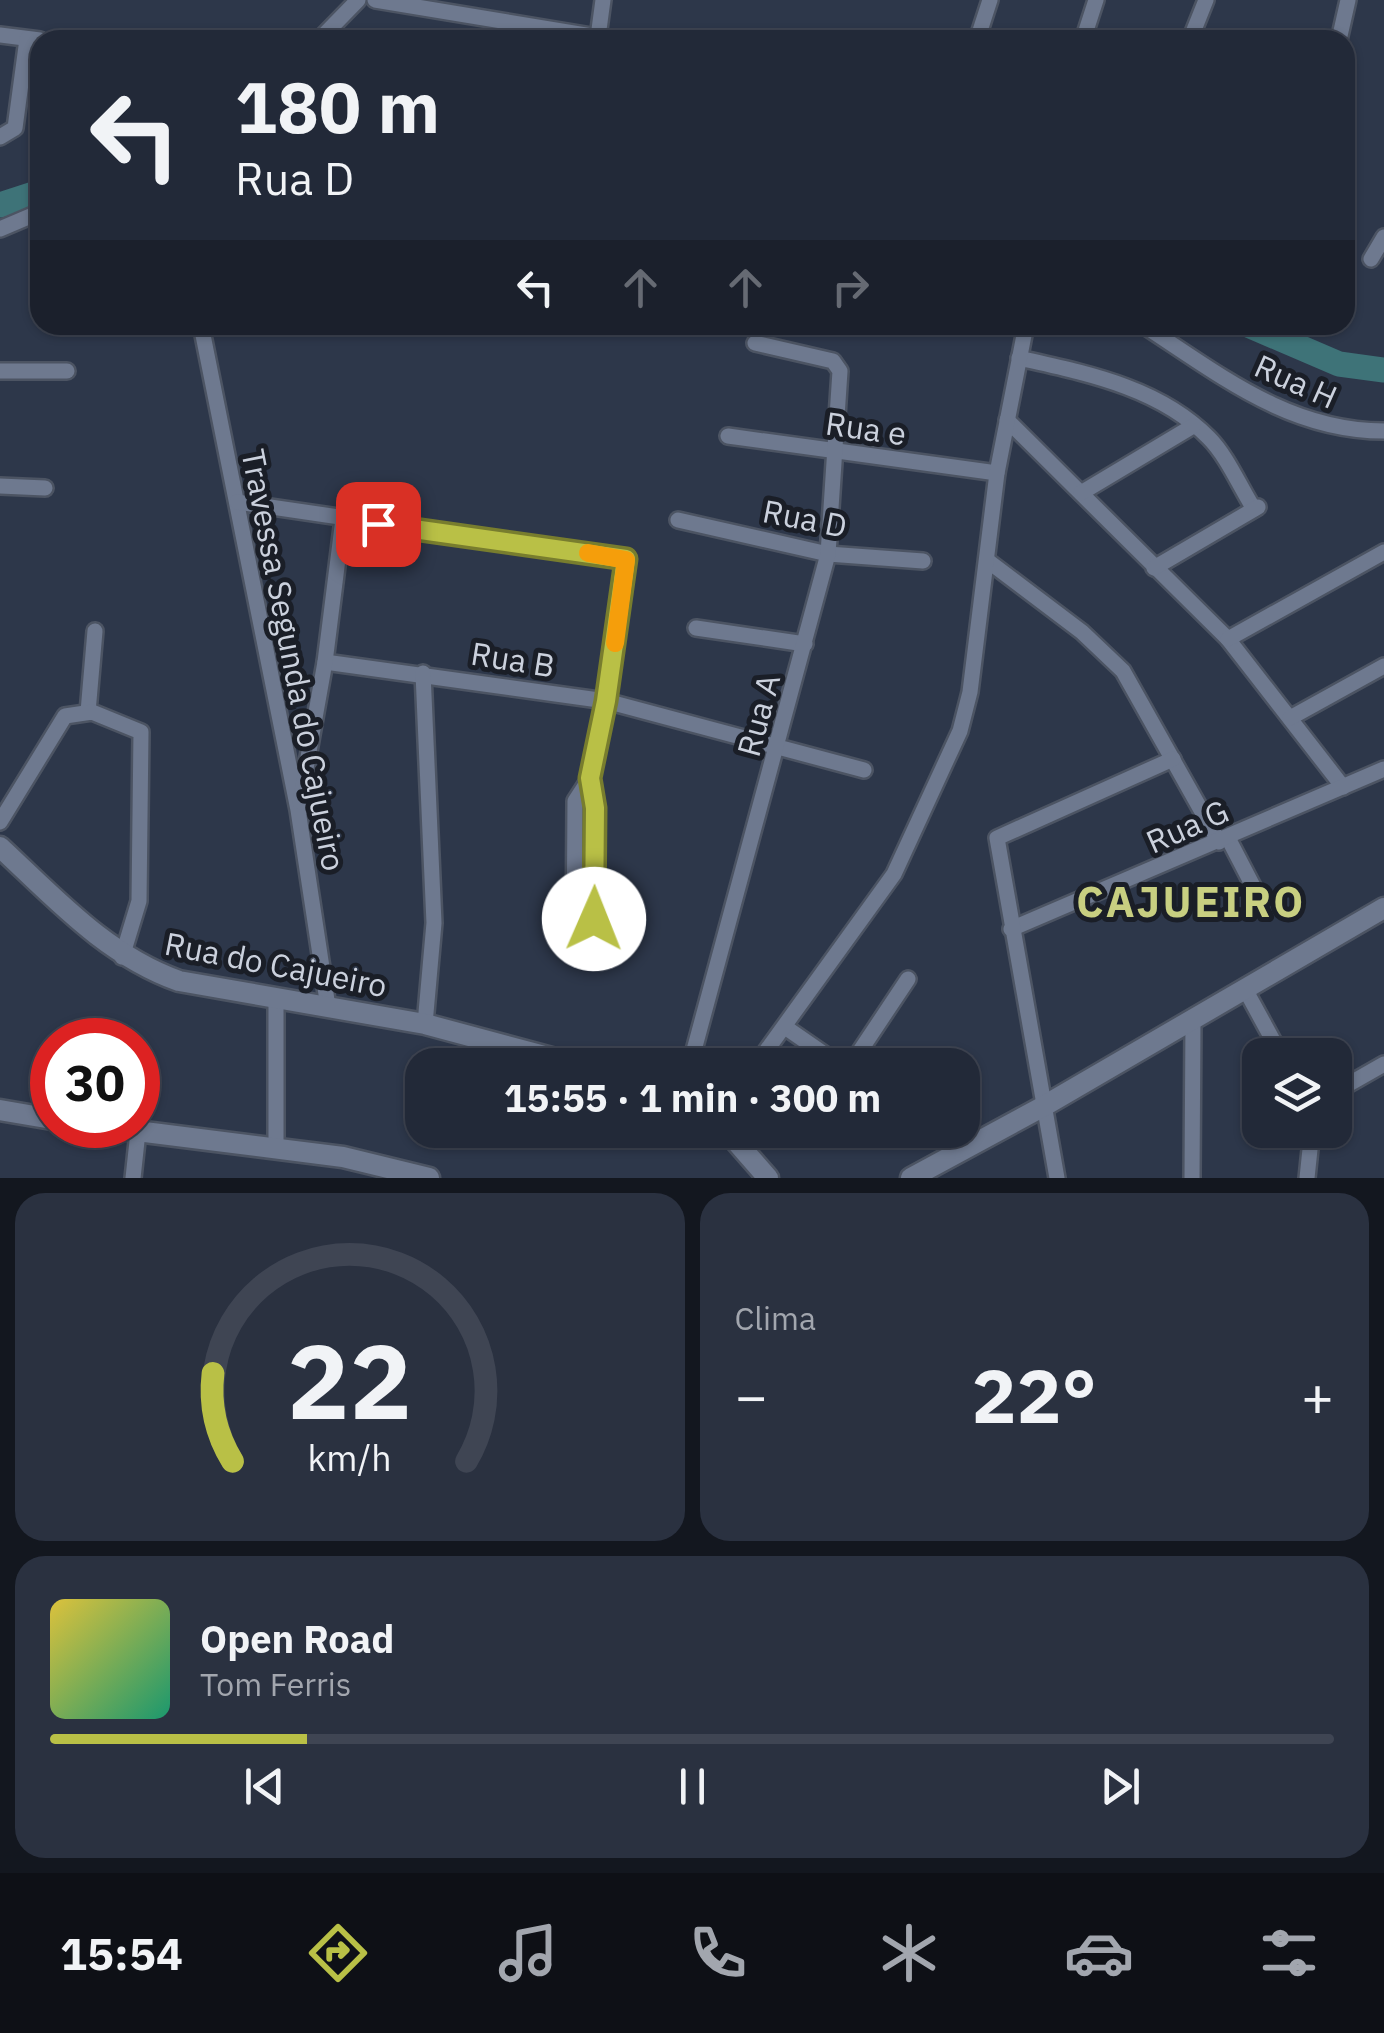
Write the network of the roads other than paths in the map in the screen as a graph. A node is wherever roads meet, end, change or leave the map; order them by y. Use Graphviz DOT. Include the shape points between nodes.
graph roads {
  1 [pos="358,0"];
  2 [pos="375,0"];
  3 [pos="604,0"];
  4 [pos="982,0"];
  5 [pos="1096,0"];
  6 [pos="1206,0"];
  7 [pos="1348,0"];
  8 [pos="990,1"];
  9 [pos="329,30"];
  10 [pos="533,30"];
  11 [pos="599,30"];
  12 [pos="980,30"];
  13 [pos="1086,30"];
  14 [pos="1194,30"];
  15 [pos="1340,30"];
  16 [pos="0,35"];
  17 [pos="30,39"];
  18 [pos="30,58"];
  19 [pos="0,137"];
  20 [pos="30,216"];
  21 [pos="0,230"];
  22 [pos="1384,237"];
  23 [pos="1371,259"];
  24 [pos="204,335"];
  25 [pos="1024,335"];
  26 [pos="1159,335"];
  27 [pos="756,344"];
  28 [pos="1019,358"];
  29 [pos="0,370"];
  30 [pos="67,370"];
  31 [pos="1007,420"];
  32 [pos="1194,426"];
  33 [pos="1384,431"];
  34 [pos="728,436"];
  35 [pos="837,453"];
  36 [pos="996,472"];
  37 [pos="0,486"];
  38 [pos="45,488"];
  39 [pos="1081,494"];
  40 [pos="237,502"];
  41 [pos="343,519"];
  42 [pos="678,520"];
  43 [pos="1384,552"];
  44 [pos="828,554"];
  45 [pos="923,561"];
  46 [pos="988,561"];
  47 [pos="1154,568"];
  48 [pos="696,628"];
  49 [pos="95,631"];
  50 [pos="1228,638"];
  51 [pos="805,644"];
  52 [pos="325,662"];
  53 [pos="1384,666"];
  54 [pos="422,673"];
  55 [pos="606,701"];
  56 [pos="88,712"];
  57 [pos="1290,718"];
  58 [pos="779,748"];
  59 [pos="1173,760"];
  60 [pos="864,770"];
  61 [pos="1384,770"];
  62 [pos="590,778"];
  63 [pos="1343,788"];
  64 [pos="298,810"];
  65 [pos="0,822"];
  66 [pos="1223,840"];
  67 [pos="0,847"];
  68 [pos="574,855"];
  69 [pos="594,857"];
  70 [pos="1254,888"];
  71 [pos="1384,908"];
  72 [pos="1011,929"];
  73 [pos="122,956"];
  74 [pos="908,979"];
  75 [pos="1245,988"];
  76 [pos="276,997"];
  77 [pos="328,1007"];
  78 [pos="1193,1020"];
  79 [pos="424,1024"];
  80 [pos="785,1027"];
  81 [pos="1272,1038"];
  82 [pos="514,1048"];
  83 [pos="695,1048"];
  84 [pos="769,1048"];
  85 [pos="817,1048"];
  86 [pos="861,1048"];
  87 [pos="1384,1064"];
  88 [pos="1352,1082"];
  89 [pos="1044,1106"];
  90 [pos="0,1110"];
  91 [pos="30,1115"];
  92 [pos="160,1135"];
  93 [pos="136,1148"];
  94 [pos="276,1148"];
  95 [pos="742,1148"];
  96 [pos="1310,1148"];
  97 [pos="372,1170"];
  98 [pos="133,1178"];
  99 [pos="430,1178"];
  100 [pos="768,1178"];
  101 [pos="911,1178"];
  102 [pos="1058,1178"];
  103 [pos="1192,1178"];
  104 [pos="1307,1178"];
  1 -- 9 [label="street"];
  2 -- 10 [label="street"];
  3 -- 11 [label="street"];
  4 -- 8 [label="street"];
  5 -- 13 [label="street"];
  6 -- 14 [label="street"];
  7 -- 15 [label="street"];
  8 -- 12 [label="street"];
  16 -- 17 [label="street"];
  18 -- 19 [label="street" via="15,128"];
  20 -- 21 [label="street"];
  22 -- 23 [label="street"];
  24 -- 40 [label="street, Travessa Segunda do Cajueiro"];
  25 -- 28 [label="street"];
  26 -- 33 [label="street, Rua H" via="1287,413 1331,428"];
  27 -- 35 [label="street, Rua A" via="833,361 840,371"];
  28 -- 31 [label="street"];
  28 -- 32 [label="street" via="1128,386"];
  29 -- 30 [label="street"];
  31 -- 36 [label="street"];
  31 -- 39 [label="street"];
  32 -- 39 [label="street"];
  32 -- 47 [label="street" via="1213,442 1256,508"];
  34 -- 35 [label="street, Rua e"];
  35 -- 36 [label="street, Rua e"];
  35 -- 44 [label="street, Rua A"];
  36 -- 46 [label="street"];
  37 -- 38 [label="street"];
  39 -- 47 [label="street"];
  40 -- 41 [label="street"];
  40 -- 64 [label="street, Travessa Segunda do Cajueiro"];
  41 -- 52 [label="street"];
  41 -- 55 [label="street" via="626,559"];
  42 -- 44 [label="street, Rua D"];
  43 -- 50 [label="street"];
  44 -- 45 [label="street, Rua D"];
  44 -- 51 [label="street, Rua A"];
  46 -- 59 [label="street" via="1106,652"];
  46 -- 80 [label="street" via="967,706 932,800 894,874"];
  47 -- 50 [label="street"];
  48 -- 51 [label="street"];
  49 -- 56 [label="street"];
  50 -- 57 [label="street"];
  51 -- 58 [label="street, Rua A"];
  52 -- 54 [label="street, Rua B"];
  52 -- 64 [label="street"];
  53 -- 57 [label="street"];
  54 -- 55 [label="street, Rua B"];
  54 -- 79 [label="street" via="434,895"];
  55 -- 58 [label="street, Rua B"];
  55 -- 62 [label="street"];
  56 -- 65 [label="street" via="66,716"];
  56 -- 73 [label="street" via="138,729 143,737 139,902"];
  57 -- 63 [label="street"];
  58 -- 60 [label="street, Rua B"];
  58 -- 83 [label="street, Rua A"];
  59 -- 66 [label="street"];
  59 -- 72 [label="street" via="997,838"];
  61 -- 63 [label="street, Rua G"];
  62 -- 68 [label="street" via="575,802"];
  62 -- 69 [label="street"];
  63 -- 66 [label="street, Rua G"];
  64 -- 77 [label="street, Travessa Segunda do Cajueiro"];
  66 -- 70 [label="street"];
  66 -- 72 [label="street, Rua G"];
  67 -- 73 [label="street, Rua do Cajueiro"];
  68 -- 69 [label="street"];
  68 -- 69 [label="street" via="574,954 594,952"];
  71 -- 75 [label="street"];
  72 -- 89 [label="street"];
  73 -- 76 [label="street, Rua do Cajueiro" via="179,981"];
  74 -- 86 [label="street"];
  75 -- 78 [label="street"];
  75 -- 81 [label="street"];
  76 -- 77 [label="street, Rua do Cajueiro"];
  76 -- 94 [label="street"];
  77 -- 79 [label="street, Rua do Cajueiro"];
  78 -- 89 [label="street"];
  78 -- 103 [label="street"];
  79 -- 82 [label="street, Rua do Cajueiro"];
  80 -- 84 [label="street"];
  80 -- 85 [label="street"];
  87 -- 88 [label="street"];
  89 -- 101 [label="street"];
  89 -- 102 [label="street"];
  90 -- 91 [label="street"];
  92 -- 94 [label="street"];
  93 -- 98 [label="street"];
  94 -- 97 [label="street"];
  95 -- 100 [label="street"];
  96 -- 104 [label="street"];
  97 -- 99 [label="street"];
}
